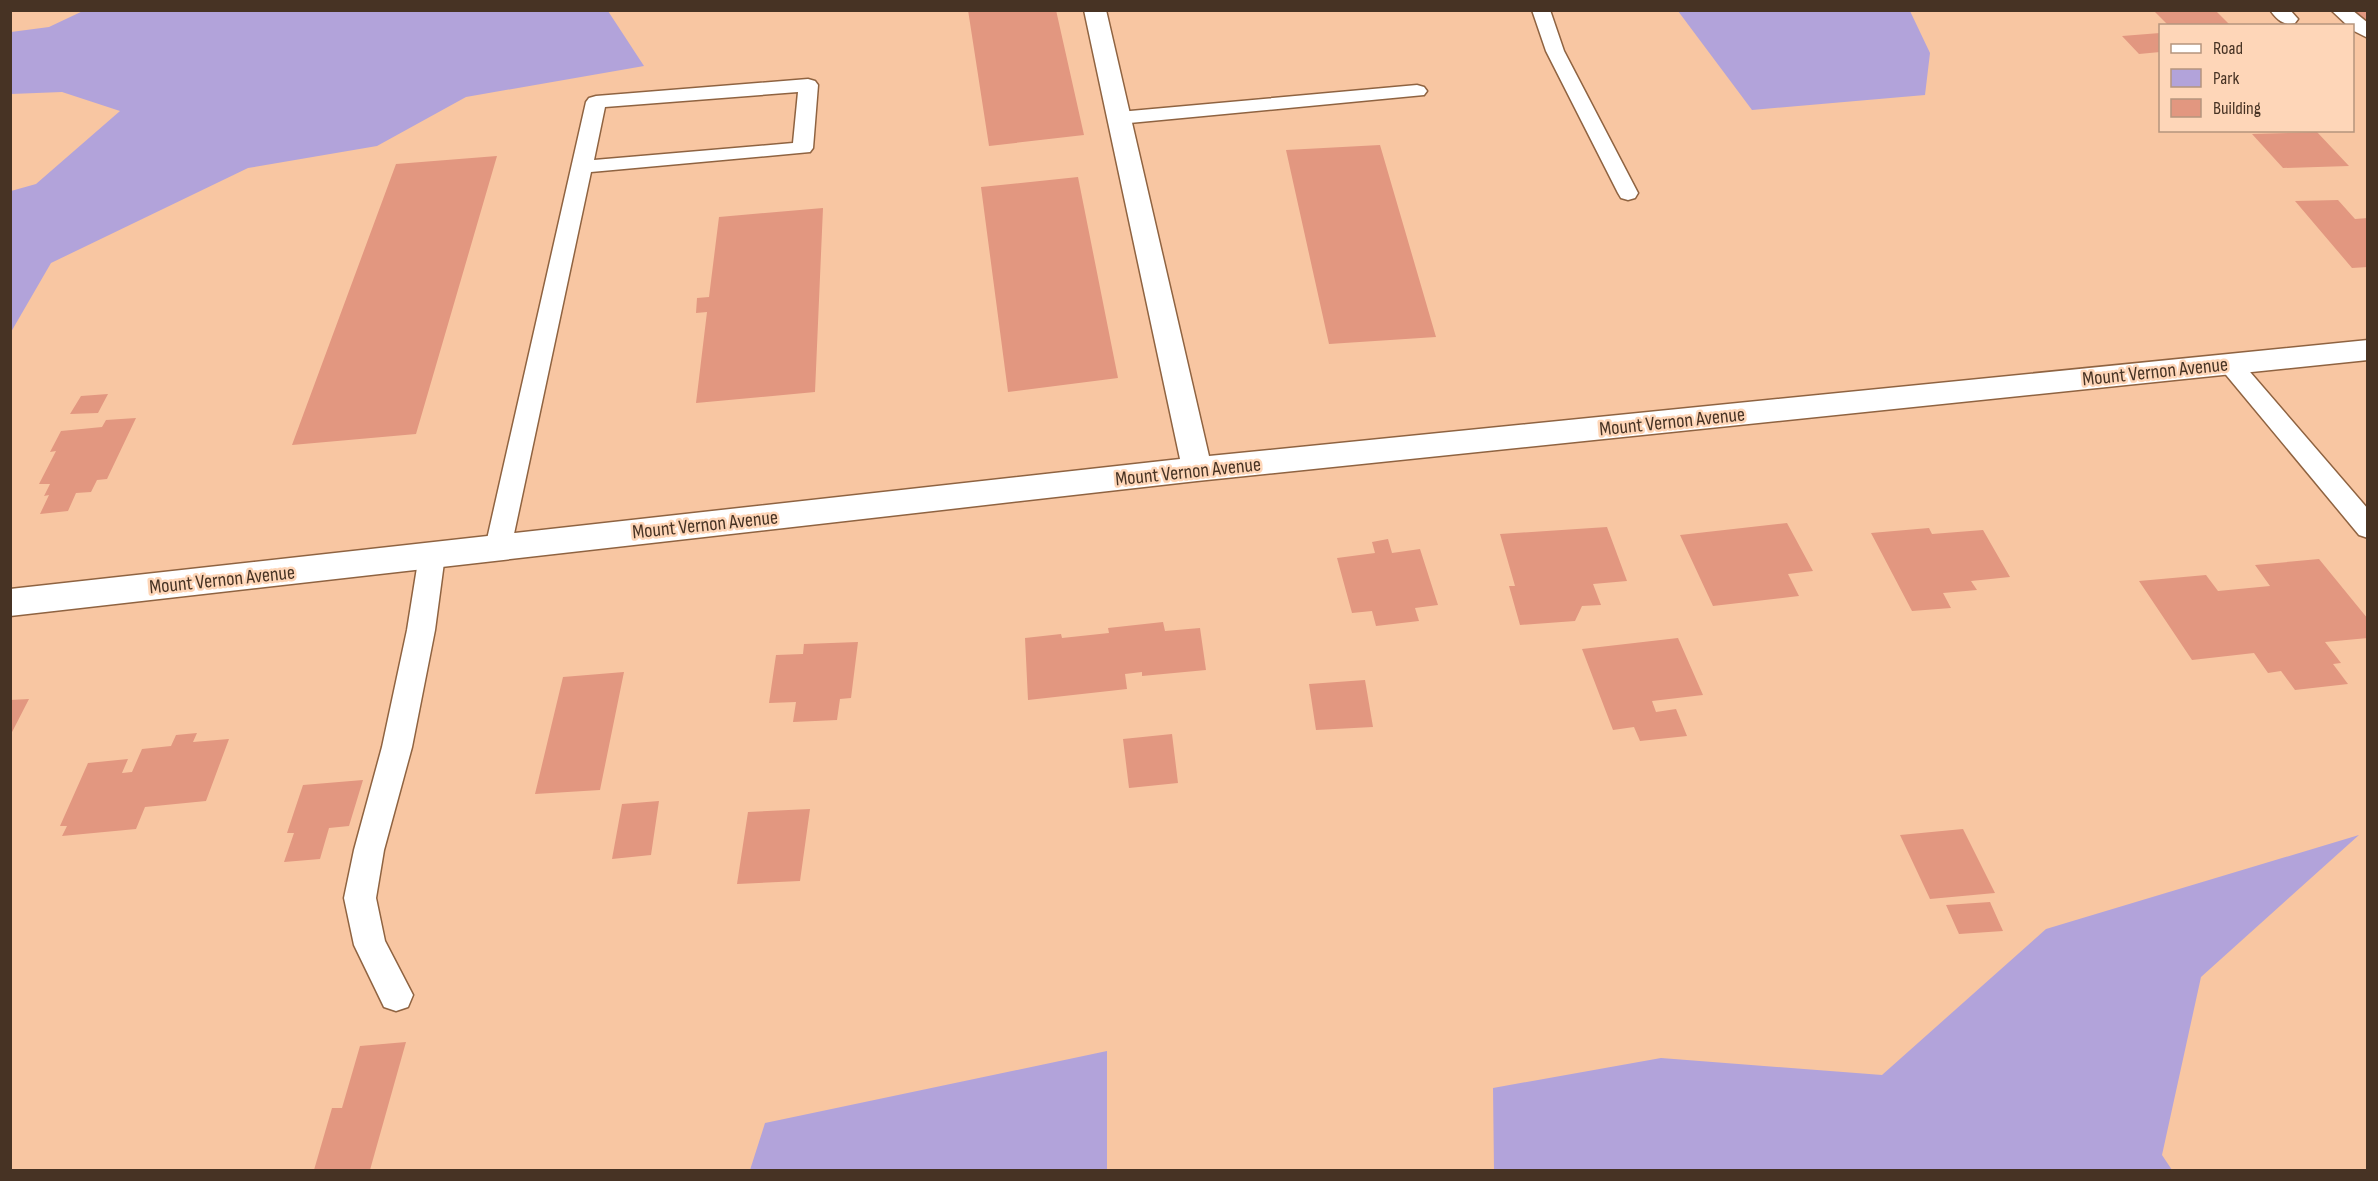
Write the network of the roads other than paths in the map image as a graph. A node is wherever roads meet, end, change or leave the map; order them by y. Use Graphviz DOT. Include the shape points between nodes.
graph roads {
  1 [pos="1095,10"];
  2 [pos="1541,10"];
  3 [pos="2340,10"];
  4 [pos="2367,33"];
  5 [pos="1417,91"];
  6 [pos="1119,118"];
  7 [pos="582,167"];
  8 [pos="1628,194"];
  9 [pos="2367,350"];
  10 [pos="2230,364"];
  11 [pos="1197,469"];
  12 [pos="2367,528"];
  13 [pos="498,548"];
  14 [pos="432,555"];
  15 [pos="10,603"];
  16 [pos="396,995"];
  1 -- 6 [label="street"];
  2 -- 8 [label="lane" via="1556,51"];
  3 -- 4 [label="lane"];
  5 -- 6 [label="lane"];
  6 -- 11 [label="street"];
  7 -- 7 [label="lane" via="596,102 808,85 803,148"];
  7 -- 13 [label="lane"];
  9 -- 10 [label="street, Mount Vernon Avenue"];
  10 -- 11 [label="street, Mount Vernon Avenue"];
  10 -- 12 [label="lane"];
  11 -- 13 [label="street, Mount Vernon Avenue"];
  13 -- 14 [label="street, Mount Vernon Avenue"];
  14 -- 15 [label="street, Mount Vernon Avenue"];
  14 -- 16 [label="lane" via="397,747 360,898 370,945"];
}
